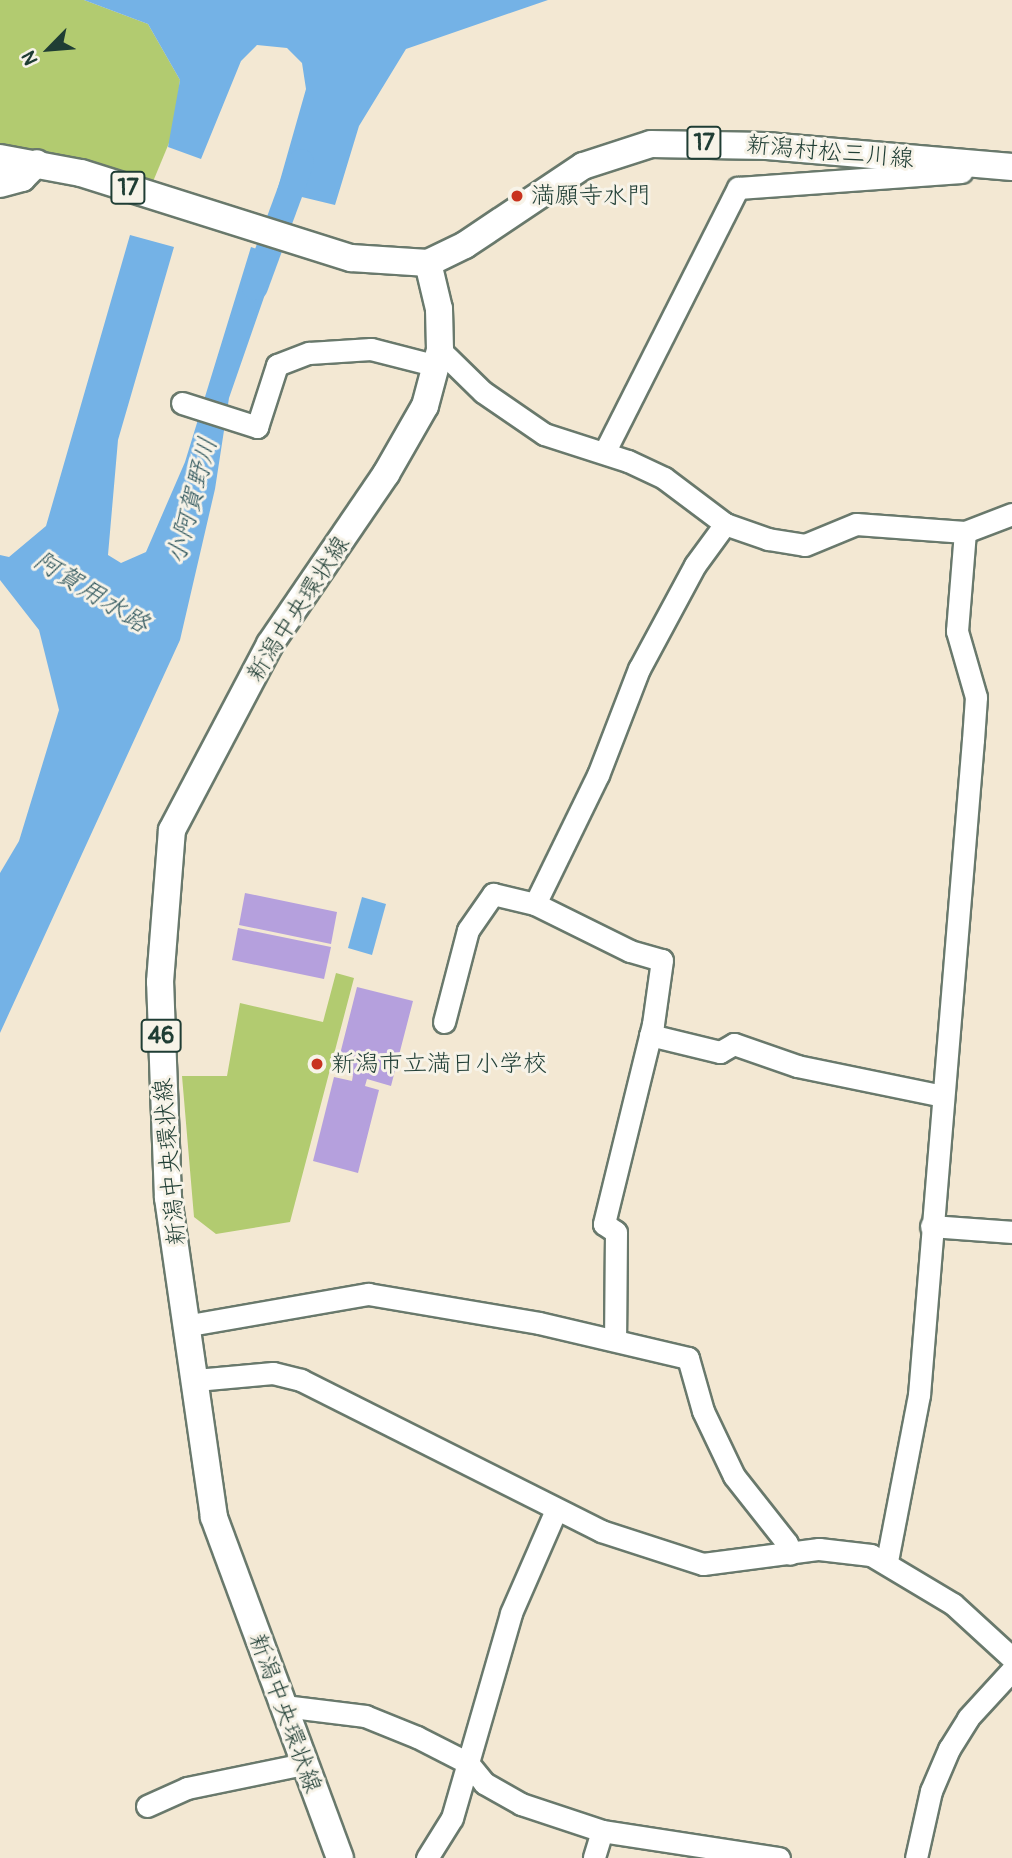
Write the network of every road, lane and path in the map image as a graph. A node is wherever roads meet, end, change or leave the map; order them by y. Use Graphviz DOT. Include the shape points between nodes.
graph roads {
  1 [pos="0,158"];
  2 [pos="37,163"];
  3 [pos="1012,168"];
  4 [pos="0,184"];
  5 [pos="428,263"];
  6 [pos="438,358"];
  7 [pos="181,403"];
  8 [pos="605,451"];
  9 [pos="1012,514"];
  10 [pos="725,524"];
  11 [pos="965,532"];
  12 [pos="535,904"];
  13 [pos="444,1022"];
  14 [pos="650,1035"];
  15 [pos="943,1097"];
  16 [pos="931,1226"];
  17 [pos="1012,1232"];
  18 [pos="190,1325"];
  19 [pos="615,1340"];
  20 [pos="196,1380"];
  21 [pos="556,1510"];
  22 [pos="790,1554"];
  23 [pos="887,1561"];
  24 [pos="1012,1658"];
  25 [pos="1012,1670"];
  26 [pos="284,1706"];
  27 [pos="468,1763"];
  28 [pos="304,1764"];
  29 [pos="147,1806"];
  30 [pos="602,1831"];
  31 [pos="340,1858"];
  32 [pos="427,1858"];
  33 [pos="594,1858"];
  34 [pos="779,1858"];
  35 [pos="916,1858"];
  1 -- 2 [label="main road, 17"];
  2 -- 4 [label="main road" via="22,178"];
  2 -- 5 [label="main road, 17" via="375,262"];
  3 -- 5 [label="main road, 新潟村松三川線 / 17" via="767,146 651,145 583,166 465,244"];
  3 -- 8 [label="street" via="738,188"];
  5 -- 6 [label="main road, 新潟中央環状線 / 46" via="439,309"];
  6 -- 7 [label="street" via="371,349 309,353 277,365 257,427"];
  6 -- 8 [label="street" via="544,434"];
  6 -- 18 [label="main road, 新潟中央環状線 / 46" via="425,406 386,474 270,644 172,830 160,982 162,1080 168,1198"];
  8 -- 10 [label="street" via="664,478"];
  9 -- 11 [label="street"];
  10 -- 11 [label="street" via="768,539 805,545 856,524"];
  10 -- 12 [label="street" via="695,565 639,669 598,775"];
  11 -- 15 [label="street" via="957,631 976,696"];
  12 -- 13 [label="street" via="493,894 478,909 456,968"];
  12 -- 14 [label="street" via="630,951 662,960"];
  14 -- 15 [label="street" via="720,1052 734,1044 797,1066"];
  14 -- 19 [label="street" via="604,1224 615,1232"];
  15 -- 16 [label="street"];
  16 -- 17 [label="street"];
  16 -- 23 [label="street" via="919,1395"];
  18 -- 19 [label="street" via="368,1294"];
  18 -- 20 [label="main road, 新潟中央環状線 / 46"];
  19 -- 22 [label="street" via="688,1358 703,1411 734,1476 786,1542"];
  20 -- 21 [label="street" via="273,1373 301,1380"];
  20 -- 26 [label="main road, 新潟中央環状線 / 46" via="214,1517"];
  21 -- 22 [label="street" via="601,1531 703,1564"];
  21 -- 27 [label="street" via="511,1613"];
  22 -- 23 [label="street" via="843,1550"];
  23 -- 24 [label="street" via="953,1604"];
  25 -- 35 [label="street" via="968,1718 949,1749 931,1791"];
  26 -- 27 [label="street" via="365,1716"];
  26 -- 28 [label="main road, 新潟中央環状線 / 46"];
  27 -- 30 [label="street" via="484,1783 521,1804"];
  27 -- 32 [label="street" via="452,1818"];
  28 -- 29 [label="street" via="187,1788"];
  28 -- 31 [label="main road, 新潟中央環状線 / 46"];
  30 -- 33 [label="street"];
  30 -- 34 [label="street"];
}
